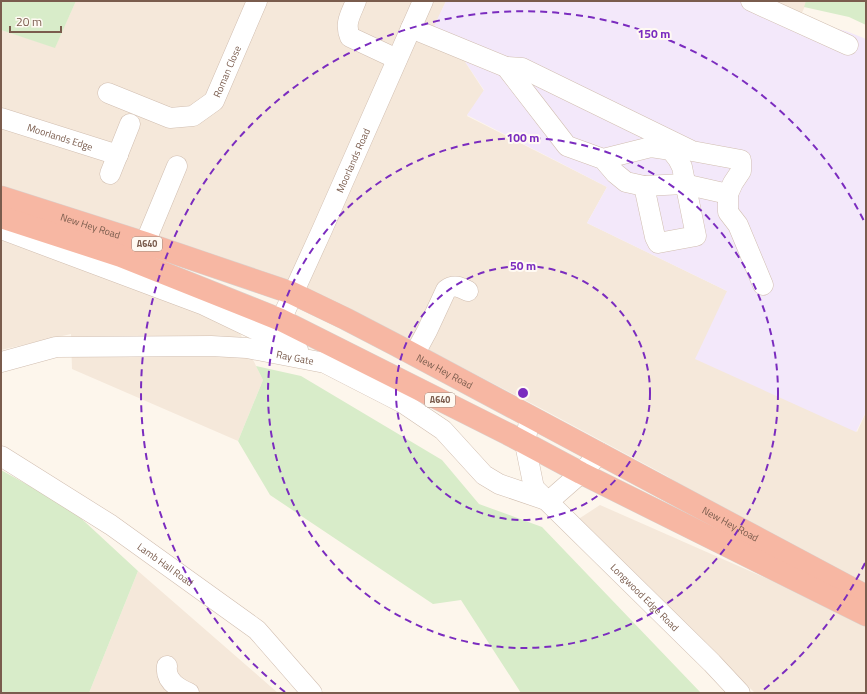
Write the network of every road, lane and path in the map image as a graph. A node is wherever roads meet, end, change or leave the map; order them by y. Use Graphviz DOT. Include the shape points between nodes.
graph roads {
  1 [pos="257,1"];
  2 [pos="356,1"];
  3 [pos="423,1"];
  4 [pos="751,1"];
  5 [pos="411,28"];
  6 [pos="848,45"];
  7 [pos="398,59"];
  8 [pos="506,67"];
  9 [pos="108,92"];
  10 [pos="2,121"];
  11 [pos="130,124"];
  12 [pos="118,155"];
  13 [pos="603,159"];
  14 [pos="177,166"];
  15 [pos="110,174"];
  16 [pos="684,184"];
  17 [pos="644,186"];
  18 [pos="728,194"];
  19 [pos="1,198"];
  20 [pos="1,217"];
  21 [pos="1,229"];
  22 [pos="145,243"];
  23 [pos="763,285"];
  24 [pos="468,291"];
  25 [pos="292,293"];
  26 [pos="281,320"];
  27 [pos="414,355"];
  28 [pos="1,362"];
  29 [pos="325,363"];
  30 [pos="530,416"];
  31 [pos="525,444"];
  32 [pos="600,453"];
  33 [pos="1,456"];
  34 [pos="581,473"];
  35 [pos="549,501"];
  36 [pos="865,608"];
  37 [pos="167,666"];
  38 [pos="309,692"];
  39 [pos="189,693"];
  40 [pos="740,693"];
  1 -- 9 [label="street, Roman Close" via="214,101 193,116 170,118"];
  2 -- 7 [label="street" via="347,23 350,37"];
  3 -- 5 [label="street, Moorlands Road"];
  4 -- 6 [label="street"];
  5 -- 7 [label="street, Moorlands Road"];
  5 -- 8 [label="street"];
  7 -- 25 [label="street, Moorlands Road"];
  8 -- 13 [label="street" via="567,146"];
  8 -- 18 [label="street" via="522,68 692,151 740,160 741,171"];
  10 -- 12 [label="street, Moorlands Edge"];
  11 -- 12 [label="street"];
  12 -- 15 [label="street"];
  13 -- 16 [label="street" via="651,147 671,150 682,167"];
  13 -- 17 [label="street" via="626,182"];
  14 -- 22 [label="street"];
  16 -- 17 [label="street"];
  16 -- 17 [label="street" via="696,236 658,243"];
  16 -- 18 [label="street"];
  18 -- 23 [label="street" via="728,212 738,225"];
  19 -- 22 [label="highway, New Hey Road / A640"];
  20 -- 26 [label="highway, New Hey Road / A640" via="121,256"];
  21 -- 29 [label="street" via="204,305"];
  22 -- 25 [label="highway, New Hey Road / A640"];
  24 -- 27 [label="street" via="460,287 450,287 446,290"];
  25 -- 26 [label="street, Moorlands Road"];
  25 -- 27 [label="highway, New Hey Road / A640"];
  26 -- 31 [label="highway, New Hey Road / A640"];
  27 -- 30 [label="highway, New Hey Road / A640"];
  28 -- 29 [label="street, Ray Gate" via="56,347 211,346 247,348"];
  29 -- 35 [label="street, Ray Gate" via="403,403 443,430 484,475 499,484"];
  30 -- 31 [label="street, Longwood Edge Road"];
  30 -- 32 [label="highway, New Hey Road / A640"];
  31 -- 34 [label="highway, New Hey Road / A640"];
  31 -- 35 [label="street, Longwood Edge Road" via="534,488"];
  32 -- 34 [label="street"];
  32 -- 36 [label="highway, New Hey Road / A640"];
  33 -- 38 [label="street, Lamb Hall Road" via="112,525 257,630"];
  34 -- 35 [label="street"];
  34 -- 36 [label="highway, New Hey Road / A640"];
  35 -- 40 [label="street, Longwood Edge Road"];
  37 -- 39 [label="street" via="166,671 173,684"];
}
